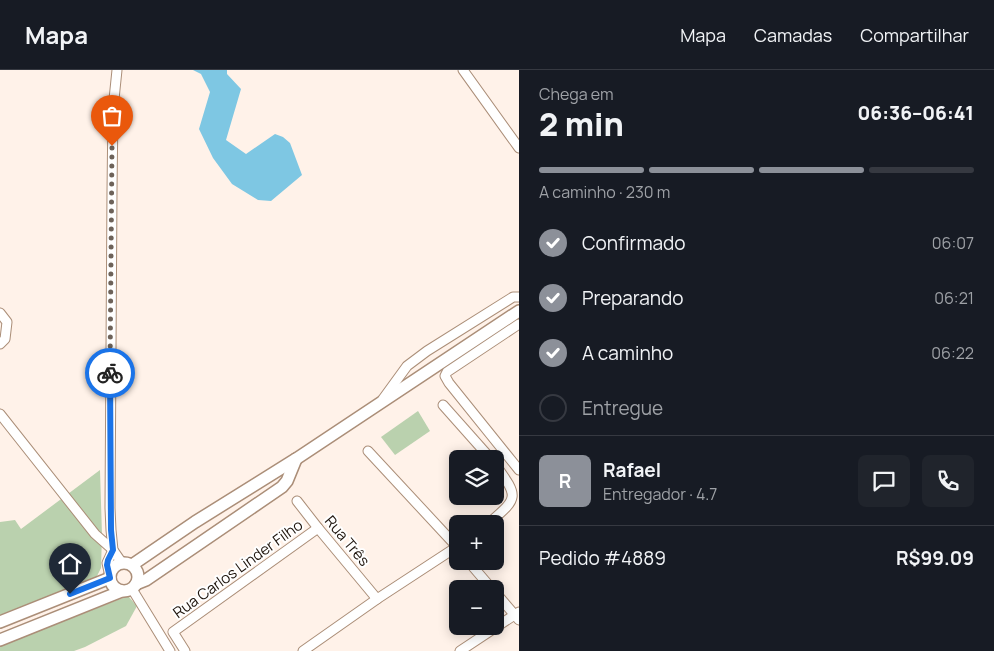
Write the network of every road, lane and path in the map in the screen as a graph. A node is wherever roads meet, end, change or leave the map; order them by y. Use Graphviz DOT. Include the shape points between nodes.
graph roads {
  1 [pos="117,70"];
  2 [pos="463,70"];
  3 [pos="519,148"];
  4 [pos="519,297"];
  5 [pos="519,311"];
  6 [pos="0,313"];
  7 [pos="519,324"];
  8 [pos="0,344"];
  9 [pos="380,403"];
  10 [pos="443,405"];
  11 [pos="0,414"];
  12 [pos="482,450"];
  13 [pos="368,451"];
  14 [pos="296,459"];
  15 [pos="519,470"];
  16 [pos="504,474"];
  17 [pos="297,501"];
  18 [pos="500,515"];
  19 [pos="195,522"];
  20 [pos="318,528"];
  21 [pos="449,538"];
  22 [pos="206,539"];
  23 [pos="113,550"];
  24 [pos="449,552"];
  25 [pos="127,564"];
  26 [pos="476,570"];
  27 [pos="110,577"];
  28 [pos="484,580"];
  29 [pos="130,588"];
  30 [pos="378,599"];
  31 [pos="504,601"];
  32 [pos="518,616"];
  33 [pos="0,622"];
  34 [pos="0,640"];
  35 [pos="170,651"];
  36 [pos="186,651"];
  37 [pos="303,651"];
  38 [pos="460,651"];
  1 -- 23 [label="street" via="112,190 110,508"];
  2 -- 3 [label="street"];
  4 -- 9 [label="street" via="514,297 407,366"];
  5 -- 9 [label="main road"];
  6 -- 8 [label="street" via="7,322 5,340"];
  7 -- 15 [label="street" via="445,376"];
  9 -- 14 [label="main road"];
  10 -- 12 [label="street"];
  11 -- 23 [label="street" via="95,534"];
  13 -- 21 [label="street"];
  14 -- 19 [label="main road"];
  14 -- 22 [label="main road" via="282,487"];
  16 -- 18 [label="street" via="517,491 517,500"];
  17 -- 20 [label="street, Rua Três"];
  19 -- 22 [label="main road"];
  19 -- 25 [label="main road"];
  20 -- 30 [label="street, Rua Três"];
  20 -- 36 [label="street, Rua Carlos Linder Filho" via="173,632"];
  22 -- 29 [label="main road"];
  23 -- 25 [label="street"];
  23 -- 27 [label="street" via="107,563"];
  24 -- 30 [label="street"];
  25 -- 27 [label="main road" via="112,568"];
  25 -- 29 [label="main road" via="138,574 138,580"];
  26 -- 28 [label="street"];
  27 -- 29 [label="main road" via="114,587"];
  27 -- 33 [label="main road"];
  29 -- 34 [label="main road"];
  29 -- 35 [label="street"];
  30 -- 37 [label="street"];
  31 -- 32 [label="street"];
  32 -- 38 [label="street"];
}
